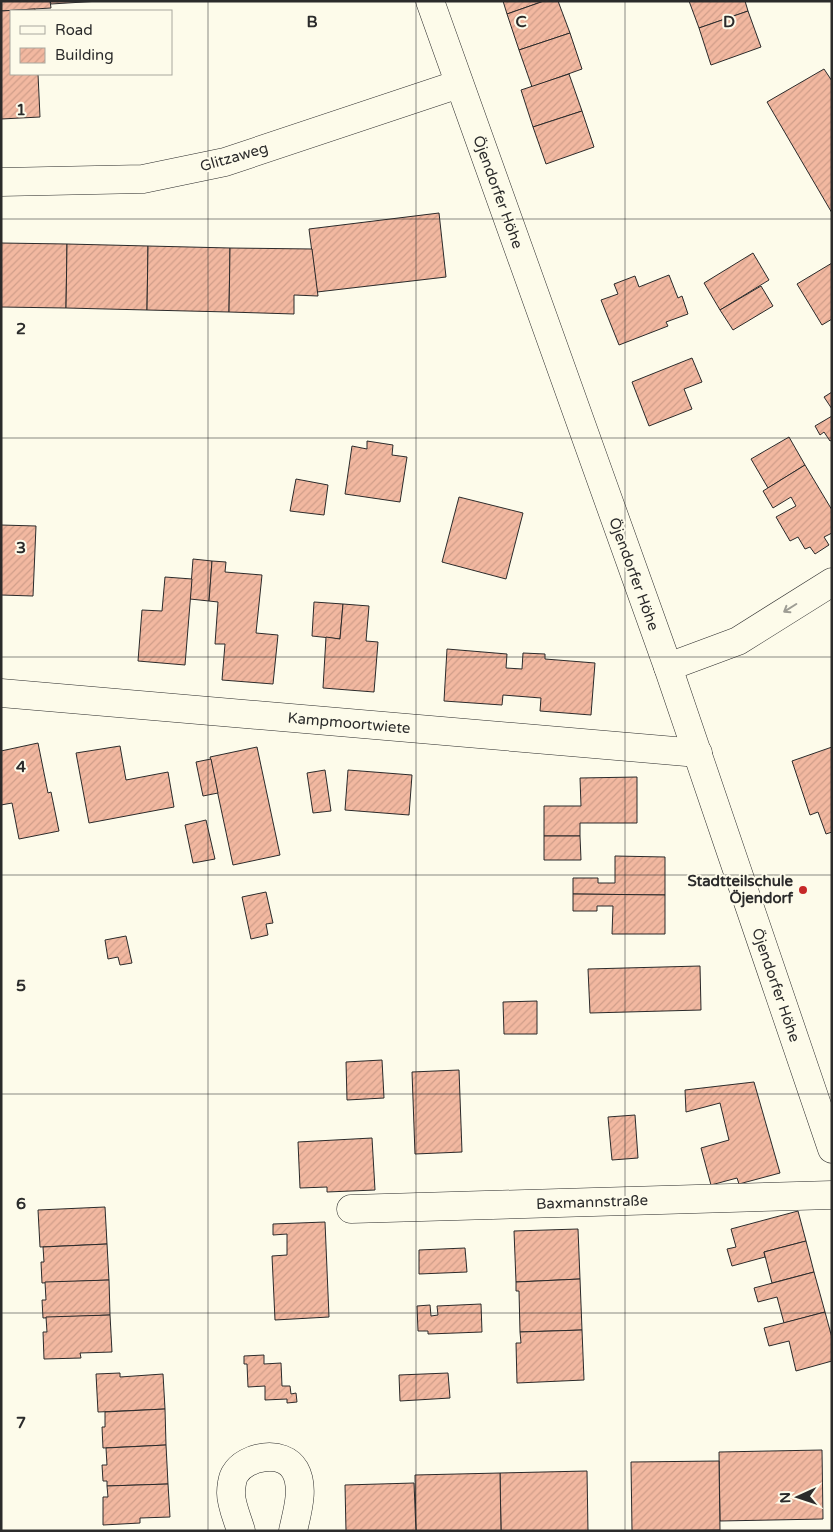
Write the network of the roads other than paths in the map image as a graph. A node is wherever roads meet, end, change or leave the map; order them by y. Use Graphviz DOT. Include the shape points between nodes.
graph roads {
  1 [pos="430,1"];
  2 [pos="459,84"];
  3 [pos="1,182"];
  4 [pos="832,582"];
  5 [pos="668,667"];
  6 [pos="1,692"];
  7 [pos="698,753"];
  8 [pos="832,1149"];
  9 [pos="832,1195"];
  10 [pos="351,1209"];
  11 [pos="241,1531"];
  12 [pos="292,1531"];
  1 -- 2 [label="street, Öjendorfer Höhe"];
  2 -- 3 [label="street, Glitzaweg" via="225,162 143,179"];
  2 -- 5 [label="street, Öjendorfer Höhe"];
  4 -- 5 [label="street, one-way" via="738,641"];
  5 -- 7 [label="street, Öjendorfer Höhe"];
  6 -- 7 [label="street, Kampmoortwiete"];
  7 -- 8 [label="street, Öjendorfer Höhe"];
  9 -- 10 [label="street, Baxmannstraße"];
  11 -- 12 [label="street" via="230,1494 235,1474 247,1462 266,1457 284,1459 294,1469 299,1503"];
}
